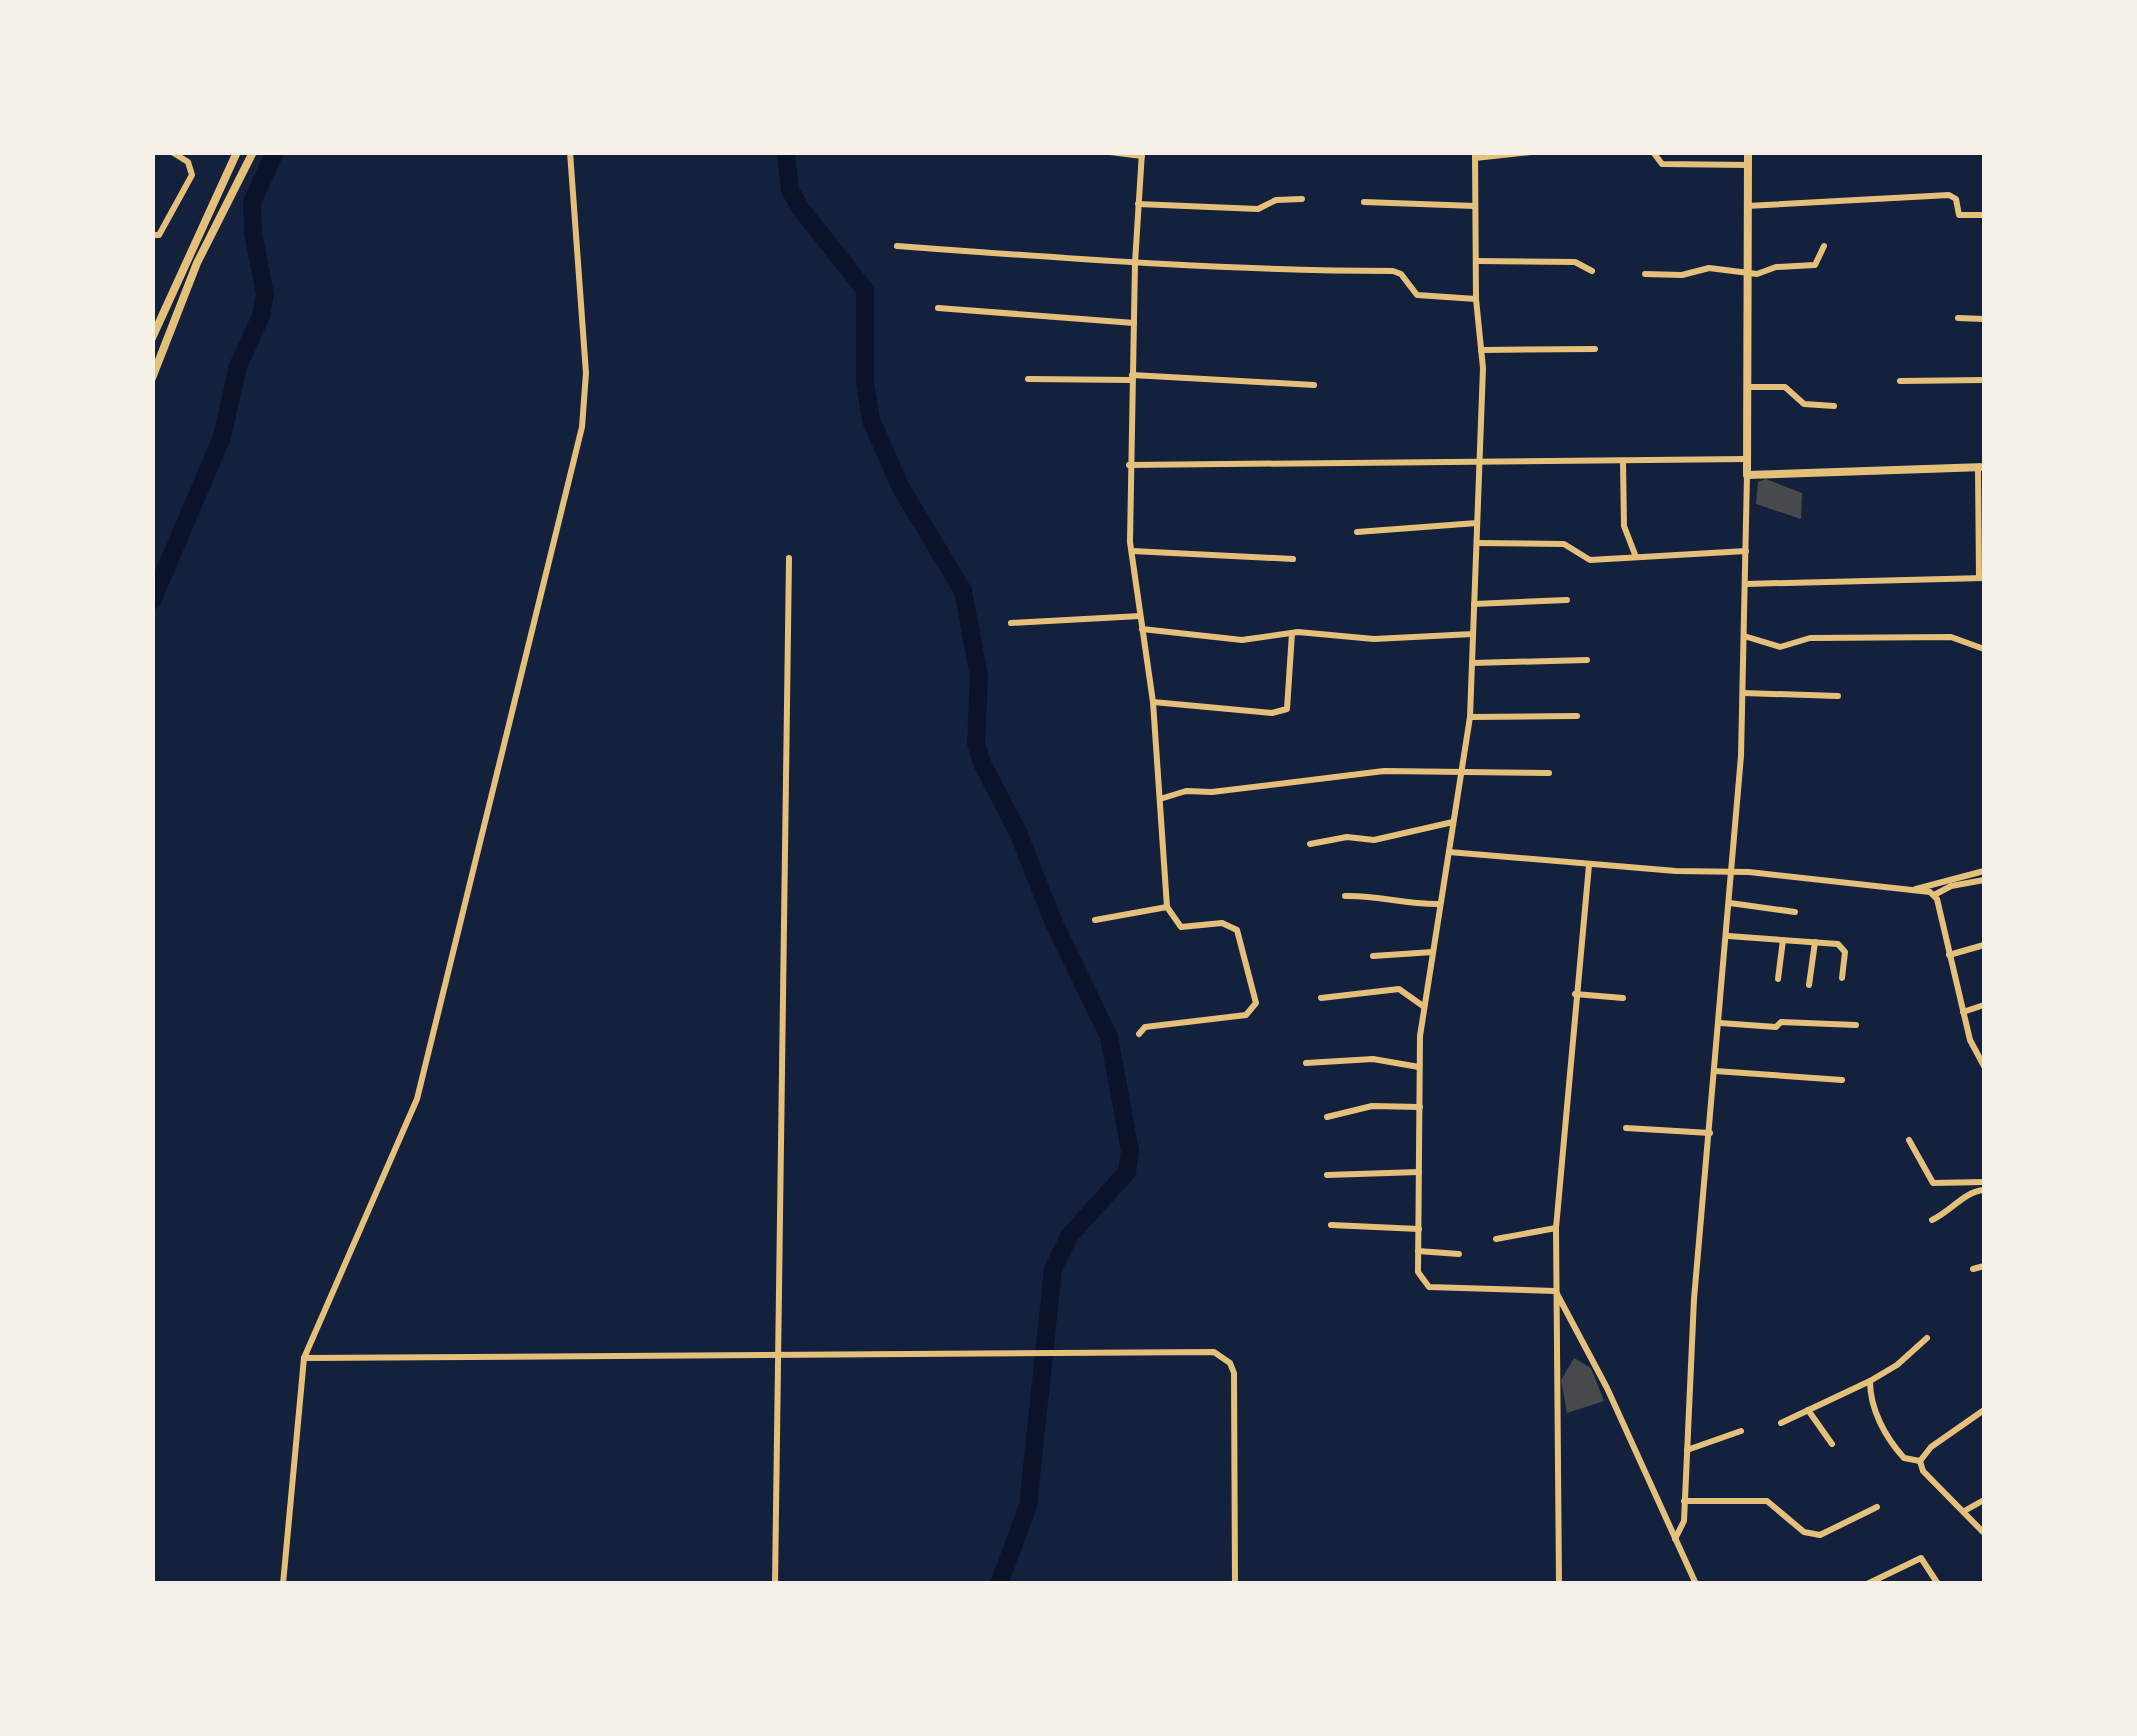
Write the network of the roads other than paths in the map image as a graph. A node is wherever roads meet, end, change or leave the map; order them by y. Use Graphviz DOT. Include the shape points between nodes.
graph roads {
  1 [pos="172,152"];
  2 [pos="237,152"];
  3 [pos="252,152"];
  4 [pos="570,152"];
  5 [pos="1110,152"];
  6 [pos="1531,152"];
  7 [pos="1653,152"];
  8 [pos="1748,152"];
  9 [pos="1142,154"];
  10 [pos="1475,155"];
  11 [pos="1748,165"];
  12 [pos="1302,199"];
  13 [pos="1364,202"];
  14 [pos="1138,204"];
  15 [pos="1475,206"];
  16 [pos="1748,206"];
  17 [pos="1984,215"];
  18 [pos="152,235"];
  19 [pos="897,246"];
  20 [pos="1824,246"];
  21 [pos="1476,260"];
  22 [pos="1135,263"];
  23 [pos="1592,272"];
  24 [pos="1646,274"];
  25 [pos="1747,274"];
  26 [pos="1476,299"];
  27 [pos="938,308"];
  28 [pos="1958,318"];
  29 [pos="1984,318"];
  30 [pos="1134,323"];
  31 [pos="152,338"];
  32 [pos="1481,350"];
  33 [pos="1595,350"];
  34 [pos="152,378"];
  35 [pos="1132,378"];
  36 [pos="1028,379"];
  37 [pos="1984,380"];
  38 [pos="1900,381"];
  39 [pos="1314,385"];
  40 [pos="1747,387"];
  41 [pos="1834,406"];
  42 [pos="1747,459"];
  43 [pos="1623,462"];
  44 [pos="1130,465"];
  45 [pos="1480,465"];
  46 [pos="1981,467"];
  47 [pos="1747,475"];
  48 [pos="1477,523"];
  49 [pos="1357,532"];
  50 [pos="1476,544"];
  51 [pos="1132,551"];
  52 [pos="1746,551"];
  53 [pos="789,558"];
  54 [pos="1636,558"];
  55 [pos="1293,559"];
  56 [pos="1981,578"];
  57 [pos="1745,584"];
  58 [pos="1567,600"];
  59 [pos="1474,604"];
  60 [pos="1140,616"];
  61 [pos="1012,623"];
  62 [pos="1142,628"];
  63 [pos="1292,633"];
  64 [pos="1473,634"];
  65 [pos="1744,636"];
  66 [pos="1984,649"];
  67 [pos="1587,660"];
  68 [pos="1472,663"];
  69 [pos="1743,694"];
  70 [pos="1838,696"];
  71 [pos="1153,702"];
  72 [pos="1577,716"];
  73 [pos="1470,717"];
  74 [pos="1461,774"];
  75 [pos="1549,774"];
  76 [pos="1160,799"];
  77 [pos="1454,822"];
  78 [pos="1310,844"];
  79 [pos="1449,852"];
  80 [pos="1589,865"];
  81 [pos="1732,872"];
  82 [pos="1984,872"];
  83 [pos="1984,880"];
  84 [pos="1914,889"];
  85 [pos="1934,895"];
  86 [pos="1345,896"];
  87 [pos="1730,903"];
  88 [pos="1440,904"];
  89 [pos="1168,908"];
  90 [pos="1796,912"];
  91 [pos="1094,920"];
  92 [pos="1728,936"];
  93 [pos="1783,940"];
  94 [pos="1815,942"];
  95 [pos="1984,945"];
  96 [pos="1433,952"];
  97 [pos="1950,954"];
  98 [pos="1373,956"];
  99 [pos="1842,978"];
  100 [pos="1778,979"];
  101 [pos="1809,985"];
  102 [pos="1575,994"];
  103 [pos="1321,998"];
  104 [pos="1622,998"];
  105 [pos="1984,1005"];
  106 [pos="1424,1007"];
  107 [pos="1963,1012"];
  108 [pos="1720,1022"];
  109 [pos="1856,1025"];
  110 [pos="1138,1034"];
  111 [pos="1306,1062"];
  112 [pos="1984,1066"];
  113 [pos="1418,1068"];
  114 [pos="1715,1072"];
  115 [pos="1842,1080"];
  116 [pos="1420,1107"];
  117 [pos="1327,1116"];
  118 [pos="1626,1128"];
  119 [pos="1710,1133"];
  120 [pos="1909,1140"];
  121 [pos="1420,1172"];
  122 [pos="1327,1175"];
  123 [pos="1984,1186"];
  124 [pos="1932,1220"];
  125 [pos="1331,1225"];
  126 [pos="1556,1228"];
  127 [pos="1419,1230"];
  128 [pos="1496,1239"];
  129 [pos="1418,1251"];
  130 [pos="1458,1254"];
  131 [pos="1984,1266"];
  132 [pos="1973,1269"];
  133 [pos="1555,1291"];
  134 [pos="1928,1338"];
  135 [pos="779,1357"];
  136 [pos="304,1358"];
  137 [pos="1870,1381"];
  138 [pos="1808,1410"];
  139 [pos="1984,1410"];
  140 [pos="1781,1422"];
  141 [pos="1741,1431"];
  142 [pos="1832,1444"];
  143 [pos="1687,1450"];
  144 [pos="1920,1461"];
  145 [pos="1984,1500"];
  146 [pos="1684,1501"];
  147 [pos="1877,1507"];
  148 [pos="1966,1510"];
  149 [pos="1984,1532"];
  150 [pos="1674,1539"];
  151 [pos="283,1584"];
  152 [pos="776,1584"];
  153 [pos="1235,1584"];
  154 [pos="1558,1584"];
  155 [pos="1696,1584"];
  156 [pos="1867,1584"];
  157 [pos="1938,1584"];
  1 -- 18 [label="street" via="188,162 190,181 170,222"];
  2 -- 31 [label="street"];
  3 -- 34 [label="street" via="197,263"];
  4 -- 136 [label="street" via="586,373 582,426 418,1099"];
  5 -- 9 [label="street"];
  6 -- 10 [label="street"];
  7 -- 11 [label="street" via="1662,164"];
  8 -- 11 [label="street"];
  9 -- 14 [label="street"];
  10 -- 15 [label="street"];
  11 -- 16 [label="street"];
  12 -- 14 [label="street" via="1258,208"];
  13 -- 15 [label="street"];
  14 -- 22 [label="street"];
  15 -- 21 [label="street"];
  16 -- 17 [label="street" via="1949,195 1959,215"];
  16 -- 25 [label="street"];
  19 -- 22 [label="street"];
  20 -- 25 [label="street" via="1815,265"];
  21 -- 23 [label="street" via="1574,262"];
  21 -- 26 [label="street"];
  22 -- 26 [label="street" via="1393,271 1417,295"];
  22 -- 30 [label="street"];
  24 -- 25 [label="street" via="1710,268"];
  25 -- 40 [label="street"];
  26 -- 32 [label="street"];
  27 -- 30 [label="street"];
  28 -- 29 [label="street"];
  30 -- 35 [label="street"];
  32 -- 33 [label="street"];
  32 -- 45 [label="street"];
  35 -- 36 [label="street"];
  35 -- 39 [label="street"];
  35 -- 44 [label="street"];
  37 -- 38 [label="street"];
  40 -- 41 [label="street" via="1785,387 1804,404"];
  40 -- 42 [label="street"];
  42 -- 43 [label="street"];
  42 -- 47 [label="street"];
  43 -- 45 [label="street"];
  43 -- 54 [label="street" via="1624,526"];
  44 -- 45 [label="street"];
  44 -- 51 [label="street"];
  45 -- 48 [label="street"];
  46 -- 47 [label="street"];
  46 -- 56 [label="street"];
  47 -- 52 [label="street"];
  48 -- 49 [label="street"];
  48 -- 50 [label="street"];
  50 -- 54 [label="street" via="1561,544 1590,560"];
  50 -- 59 [label="street"];
  51 -- 55 [label="street"];
  51 -- 60 [label="street"];
  52 -- 54 [label="street"];
  52 -- 57 [label="street"];
  53 -- 135 [label="street"];
  56 -- 57 [label="street"];
  57 -- 65 [label="street"];
  58 -- 59 [label="street"];
  59 -- 64 [label="street"];
  60 -- 61 [label="street"];
  60 -- 62 [label="street"];
  62 -- 63 [label="street" via="1242,640"];
  62 -- 71 [label="street"];
  63 -- 64 [label="street" via="1374,639"];
  63 -- 71 [label="street" via="1287,709"];
  64 -- 68 [label="street"];
  65 -- 66 [label="street" via="1780,647 1810,638 1951,637"];
  65 -- 69 [label="street"];
  67 -- 68 [label="street"];
  68 -- 73 [label="street"];
  69 -- 70 [label="street"];
  69 -- 81 [label="street"];
  71 -- 76 [label="street"];
  72 -- 73 [label="street"];
  73 -- 74 [label="street"];
  74 -- 75 [label="street"];
  74 -- 76 [label="street" via="1384,771"];
  74 -- 77 [label="street"];
  76 -- 89 [label="street"];
  77 -- 78 [label="street" via="1374,840"];
  77 -- 79 [label="street"];
  79 -- 80 [label="street"];
  79 -- 88 [label="street"];
  80 -- 81 [label="street"];
  80 -- 102 [label="street"];
  81 -- 84 [label="street"];
  81 -- 87 [label="street"];
  82 -- 84 [label="street"];
  83 -- 85 [label="street"];
  84 -- 85 [label="street"];
  85 -- 97 [label="street"];
  86 -- 88 [label="street"];
  87 -- 90 [label="street"];
  87 -- 92 [label="street"];
  88 -- 96 [label="street"];
  89 -- 91 [label="street"];
  89 -- 110 [label="street" via="1182,926 1222,923 1238,930 1256,1008 1246,1016 1145,1027"];
  92 -- 93 [label="street"];
  92 -- 108 [label="street"];
  93 -- 94 [label="street"];
  93 -- 100 [label="street"];
  94 -- 99 [label="street" via="1844,948"];
  94 -- 101 [label="street"];
  95 -- 97 [label="street"];
  96 -- 98 [label="street"];
  96 -- 106 [label="street"];
  97 -- 107 [label="street"];
  102 -- 104 [label="street"];
  102 -- 126 [label="street"];
  103 -- 106 [label="street" via="1399,988"];
  105 -- 107 [label="street"];
  106 -- 113 [label="street"];
  107 -- 112 [label="street"];
  108 -- 109 [label="street"];
  108 -- 114 [label="street"];
  111 -- 113 [label="street" via="1373,1059"];
  113 -- 116 [label="street"];
  114 -- 115 [label="street"];
  114 -- 119 [label="street"];
  116 -- 117 [label="street" via="1372,1106"];
  116 -- 121 [label="street"];
  118 -- 119 [label="street"];
  119 -- 143 [label="street"];
  120 -- 123 [label="street" via="1933,1183"];
  121 -- 122 [label="street"];
  121 -- 127 [label="street"];
  123 -- 124 [label="street"];
  125 -- 127 [label="street"];
  126 -- 128 [label="street"];
  126 -- 133 [label="street"];
  127 -- 129 [label="street"];
  129 -- 130 [label="street"];
  129 -- 133 [label="street" via="1419,1278 1429,1288"];
  131 -- 132 [label="street"];
  133 -- 150 [label="street"];
  133 -- 154 [label="street"];
  134 -- 137 [label="street"];
  135 -- 136 [label="street"];
  135 -- 152 [label="street"];
  135 -- 153 [label="street" via="1214,1352 1230,1364"];
  136 -- 151 [label="street"];
  137 -- 138 [label="street"];
  137 -- 144 [label="street" via="1876,1414 1894,1446 1904,1458"];
  138 -- 140 [label="street"];
  138 -- 142 [label="street"];
  139 -- 144 [label="street"];
  141 -- 143 [label="street"];
  143 -- 146 [label="street"];
  144 -- 148 [label="street"];
  145 -- 148 [label="street"];
  146 -- 147 [label="street" via="1760,1500 1810,1534"];
  146 -- 150 [label="street" via="1683,1530"];
  148 -- 149 [label="street"];
  150 -- 155 [label="street"];
  156 -- 157 [label="street" via="1921,1558"];
}
